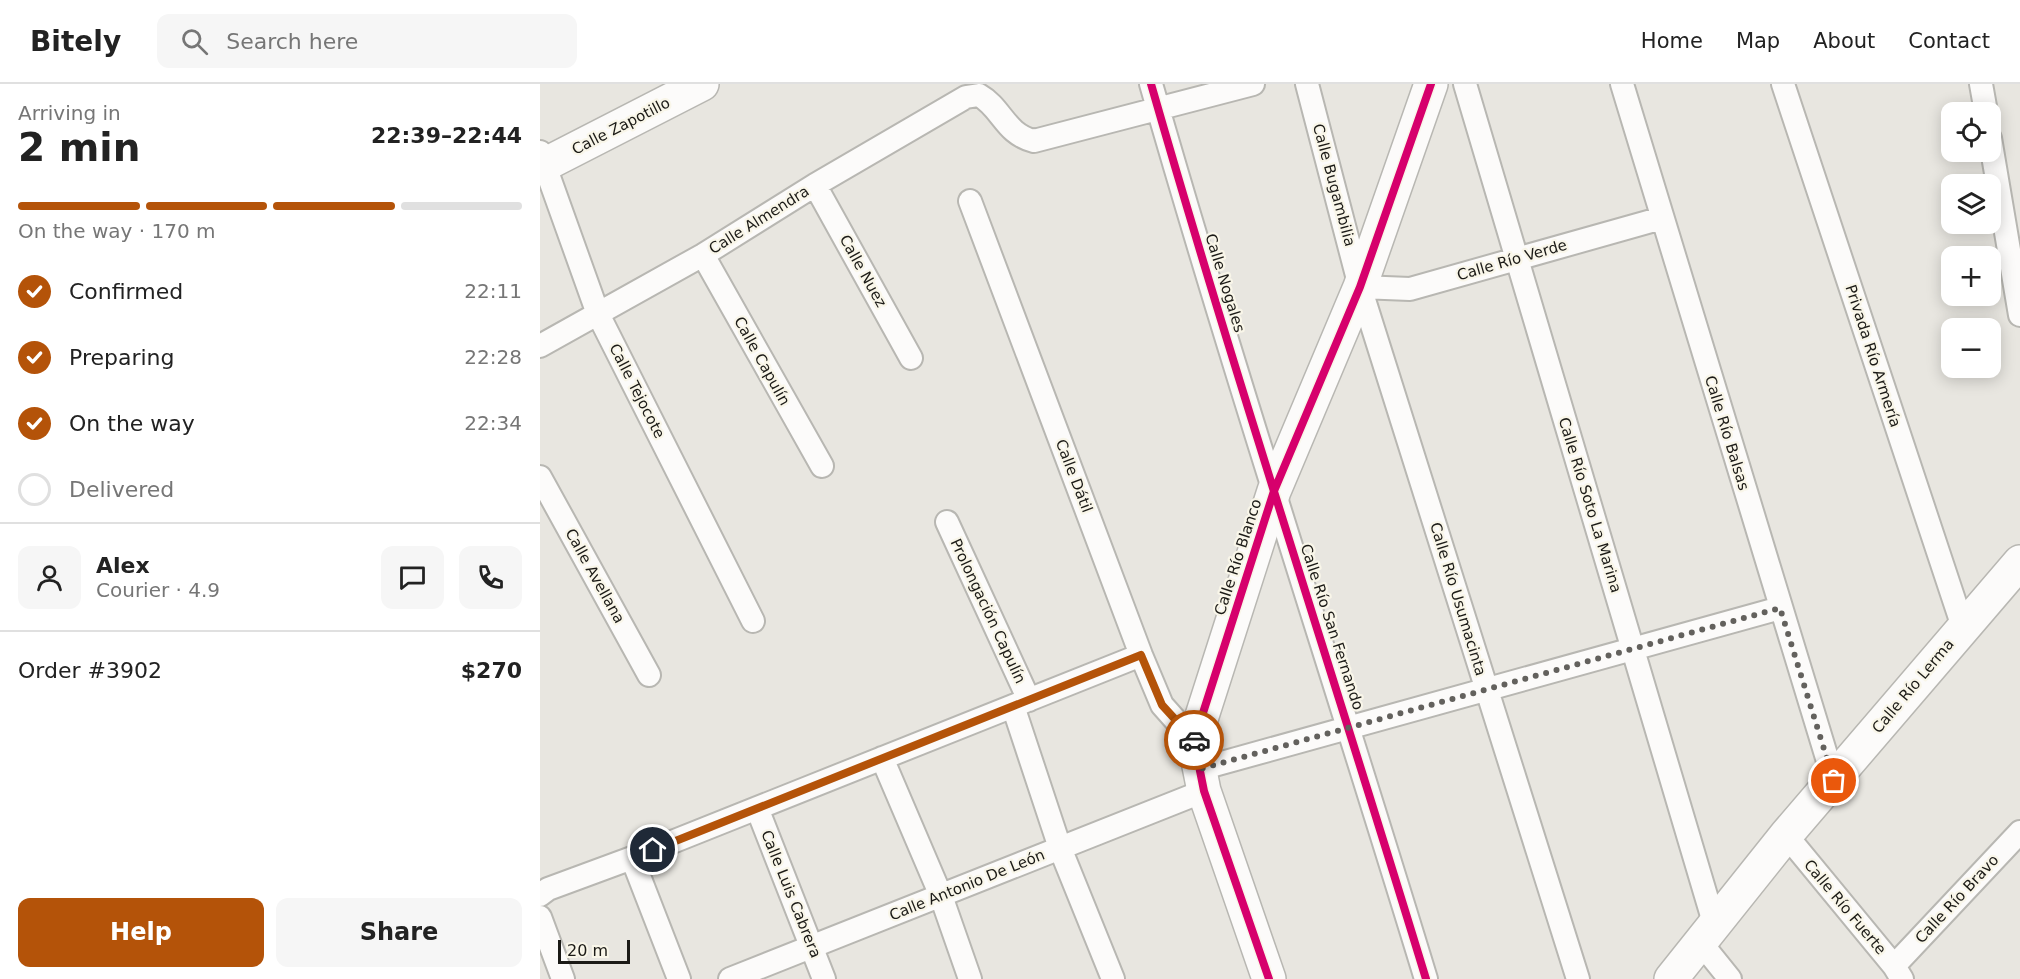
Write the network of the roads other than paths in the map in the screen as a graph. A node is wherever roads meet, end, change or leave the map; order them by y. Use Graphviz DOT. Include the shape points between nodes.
graph roads {
  1 [pos="702,84"];
  2 [pos="1151,84"];
  3 [pos="1253,84"];
  4 [pos="1307,84"];
  5 [pos="1431,84"];
  6 [pos="1466,84"];
  7 [pos="1622,84"];
  8 [pos="1783,84"];
  9 [pos="1982,84"];
  10 [pos="981,89"];
  11 [pos="1985,102"];
  12 [pos="1158,108"];
  13 [pos="542,162"];
  14 [pos="1994,162"];
  15 [pos="815,185"];
  16 [pos="970,201"];
  17 [pos="1662,218"];
  18 [pos="703,255"];
  19 [pos="1516,259"];
  20 [pos="1360,287"];
  21 [pos="598,314"];
  22 [pos="2020,315"];
  23 [pos="540,346"];
  24 [pos="911,358"];
  25 [pos="822,466"];
  26 [pos="540,477"];
  27 [pos="1274,491"];
  28 [pos="947,522"];
  29 [pos="2017,572"];
  30 [pos="1780,608"];
  31 [pos="753,621"];
  32 [pos="1963,627"];
  33 [pos="1632,648"];
  34 [pos="1141,655"];
  35 [pos="649,675"];
  36 [pos="1486,689"];
  37 [pos="1021,703"];
  38 [pos="1349,728"];
  39 [pos="882,759"];
  40 [pos="1199,767"];
  41 [pos="1834,781"];
  42 [pos="757,808"];
  43 [pos="2020,832"];
  44 [pos="1786,836"];
  45 [pos="1060,848"];
  46 [pos="632,858"];
  47 [pos="540,895"];
  48 [pos="940,896"];
  49 [pos="540,917"];
  50 [pos="1708,934"];
  51 [pos="812,946"];
  52 [pos="1898,972"];
  53 [pos="563,979"];
  54 [pos="679,979"];
  55 [pos="730,979"];
  56 [pos="824,979"];
  57 [pos="970,979"];
  58 [pos="1113,979"];
  59 [pos="1269,979"];
  60 [pos="1426,979"];
  61 [pos="1578,979"];
  62 [pos="1671,979"];
  63 [pos="1730,979"];
  1 -- 13 [label="street, Calle Zapotillo"];
  2 -- 12 [label="street, Calle Nogales"];
  3 -- 12 [label="street"];
  4 -- 20 [label="street, Calle Bugambilia"];
  5 -- 20 [label="street, Calle Río Blanco"];
  6 -- 19 [label="street, Calle Río Soto La Marina"];
  7 -- 17 [label="street, Calle Río Balsas"];
  8 -- 32 [label="street, Privada Río Armería"];
  9 -- 11 [label="street"];
  10 -- 12 [label="street" via="1013,131 1034,141"];
  10 -- 15 [label="street, Calle Almendra"];
  12 -- 27 [label="street, Calle Nogales"];
  13 -- 21 [label="street, Calle Tejocote"];
  14 -- 22 [label="street"];
  15 -- 18 [label="street, Calle Almendra"];
  15 -- 24 [label="street, Calle Nuez"];
  16 -- 34 [label="street, Calle Dátil"];
  17 -- 19 [label="street, Calle Río Verde"];
  17 -- 30 [label="street, Calle Río Balsas"];
  18 -- 21 [label="street, Calle Almendra"];
  18 -- 25 [label="street, Calle Capulín"];
  19 -- 20 [label="street, Calle Río Verde" via="1410,289"];
  19 -- 33 [label="street, Calle Río Soto La Marina"];
  20 -- 27 [label="street, Calle Río Blanco"];
  20 -- 36 [label="street, Calle Río Usumacinta"];
  21 -- 23 [label="street, Calle Almendra"];
  21 -- 31 [label="street, Calle Tejocote"];
  26 -- 35 [label="street, Calle Avellana"];
  27 -- 38 [label="street, Calle Río San Fernando"];
  27 -- 40 [label="street, Calle Río Blanco"];
  28 -- 37 [label="street, Prolongación Capulín"];
  29 -- 32 [label="street, Calle Río Lerma"];
  30 -- 33 [label="street, Calle Antonio De León"];
  30 -- 41 [label="street, Calle Río Balsas"];
  32 -- 41 [label="street, Calle Río Lerma"];
  33 -- 36 [label="street, Calle Antonio De León"];
  33 -- 50 [label="street, Calle Río Soto La Marina"];
  34 -- 37 [label="street"];
  34 -- 40 [label="street, Calle Dátil" via="1162,705"];
  36 -- 38 [label="street, Calle Antonio De León"];
  36 -- 61 [label="street, Calle Río Usumacinta"];
  37 -- 39 [label="street"];
  37 -- 45 [label="street, Prolongación Capulín"];
  38 -- 40 [label="street, Calle Antonio De León"];
  38 -- 60 [label="street, Calle Río San Fernando"];
  39 -- 42 [label="street"];
  39 -- 48 [label="street"];
  40 -- 45 [label="street, Calle Antonio De León"];
  40 -- 59 [label="street"];
  41 -- 44 [label="street, Calle Río Lerma"];
  42 -- 46 [label="street"];
  42 -- 51 [label="street, Calle Luis Cabrera"];
  43 -- 52 [label="street, Calle Río Bravo"];
  44 -- 50 [label="street, Calle Río Lerma"];
  44 -- 52 [label="street, Calle Río Fuerte"];
  45 -- 48 [label="street, Calle Antonio De León"];
  45 -- 58 [label="street, Prolongación Capulín"];
  46 -- 47 [label="street"];
  46 -- 54 [label="street"];
  48 -- 51 [label="street, Calle Antonio De León"];
  48 -- 57 [label="street"];
  49 -- 53 [label="street"];
  50 -- 62 [label="street, Calle Río Lerma"];
  50 -- 63 [label="street"];
  51 -- 55 [label="street, Calle Antonio De León"];
  51 -- 56 [label="street, Calle Luis Cabrera"];
}
